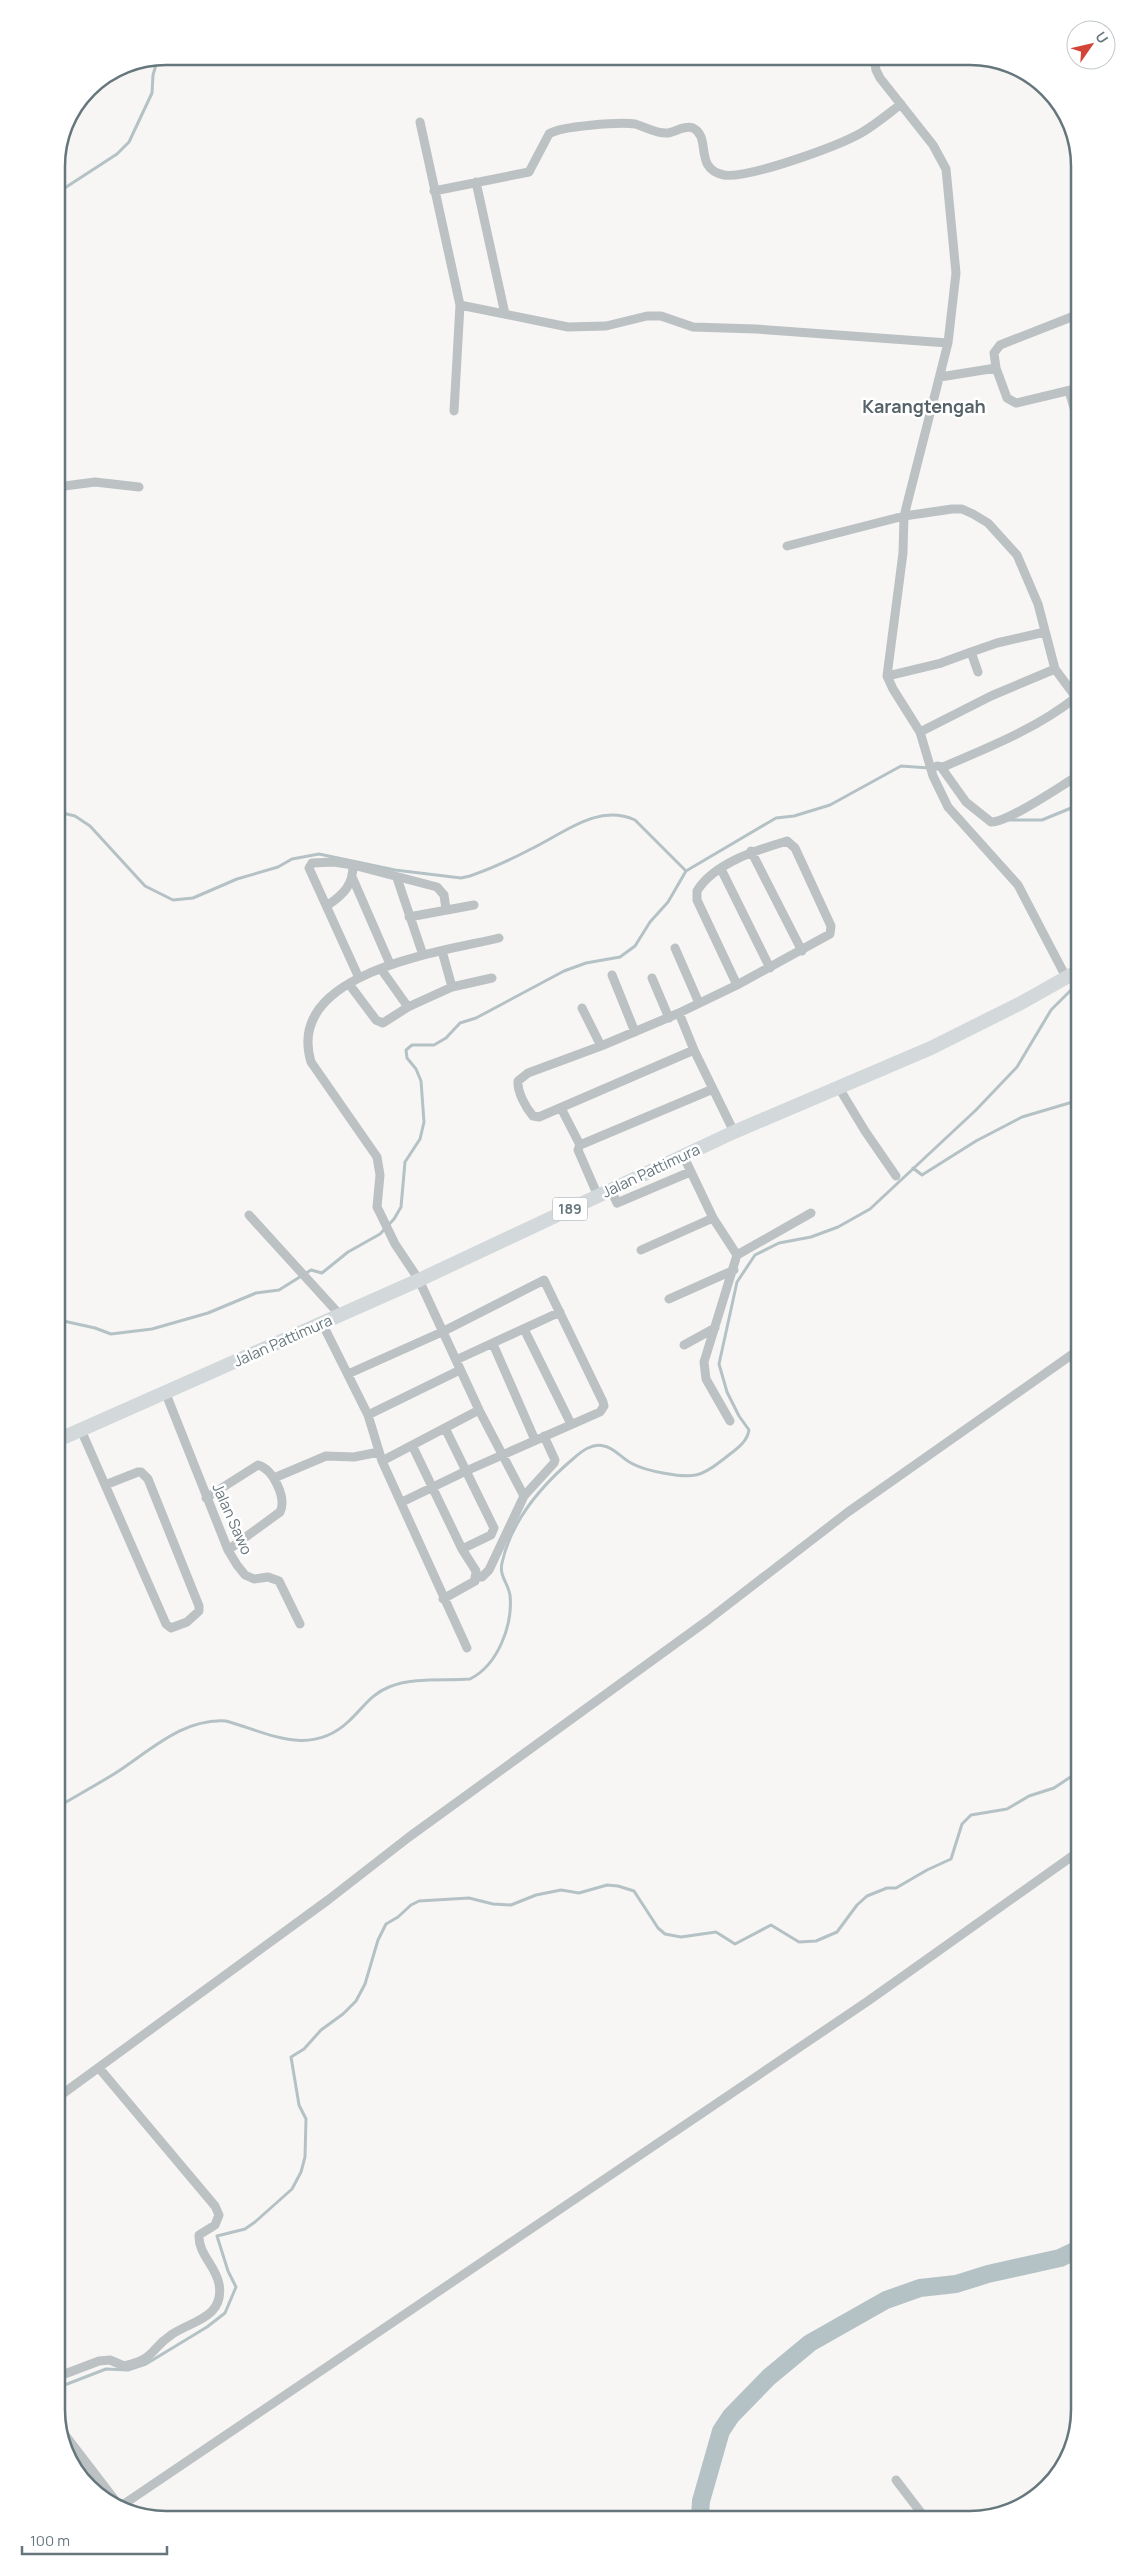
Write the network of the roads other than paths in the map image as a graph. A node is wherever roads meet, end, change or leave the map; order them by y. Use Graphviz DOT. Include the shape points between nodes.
graph roads {
  1 [pos="875,65"];
  2 [pos="901,104"];
  3 [pos="420,122"];
  4 [pos="476,182"];
  5 [pos="434,191"];
  6 [pos="460,305"];
  7 [pos="506,314"];
  8 [pos="1071,317"];
  9 [pos="948,343"];
  10 [pos="996,368"];
  11 [pos="940,377"];
  12 [pos="1071,390"];
  13 [pos="454,411"];
  14 [pos="65,486"];
  15 [pos="139,488"];
  16 [pos="904,516"];
  17 [pos="787,546"];
  18 [pos="1045,632"];
  19 [pos="971,652"];
  20 [pos="1055,669"];
  21 [pos="978,672"];
  22 [pos="887,676"];
  23 [pos="1071,691"];
  24 [pos="1071,700"];
  25 [pos="920,732"];
  26 [pos="930,765"];
  27 [pos="941,767"];
  28 [pos="1071,780"];
  29 [pos="752,851"];
  30 [pos="353,865"];
  31 [pos="721,869"];
  32 [pos="397,878"];
  33 [pos="353,880"];
  34 [pos="328,904"];
  35 [pos="474,905"];
  36 [pos="446,909"];
  37 [pos="409,917"];
  38 [pos="499,938"];
  39 [pos="675,948"];
  40 [pos="442,951"];
  41 [pos="802,951"];
  42 [pos="423,955"];
  43 [pos="390,964"];
  44 [pos="770,968"];
  45 [pos="381,969"];
  46 [pos="1071,974"];
  47 [pos="612,975"];
  48 [pos="359,978"];
  49 [pos="492,978"];
  50 [pos="652,978"];
  51 [pos="349,984"];
  52 [pos="737,985"];
  53 [pos="452,987"];
  54 [pos="699,1003"];
  55 [pos="408,1007"];
  56 [pos="582,1008"];
  57 [pos="679,1013"];
  58 [pos="669,1018"];
  59 [pos="635,1032"];
  60 [pos="601,1046"];
  61 [pos="694,1050"];
  62 [pos="839,1088"];
  63 [pos="713,1089"];
  64 [pos="561,1108"];
  65 [pos="734,1132"];
  66 [pos="580,1145"];
  67 [pos="683,1155"];
  68 [pos="690,1172"];
  69 [pos="896,1176"];
  70 [pos="611,1190"];
  71 [pos="598,1196"];
  72 [pos="811,1213"];
  73 [pos="249,1215"];
  74 [pos="713,1218"];
  75 [pos="641,1250"];
  76 [pos="737,1255"];
  77 [pos="734,1270"];
  78 [pos="419,1280"];
  79 [pos="669,1299"];
  80 [pos="560,1312"];
  81 [pos="340,1315"];
  82 [pos="322,1323"];
  83 [pos="715,1328"];
  84 [pos="524,1329"];
  85 [pos="442,1332"];
  86 [pos="493,1344"];
  87 [pos="684,1345"];
  88 [pos="1071,1355"];
  89 [pos="456,1360"];
  90 [pos="460,1370"];
  91 [pos="348,1374"];
  92 [pos="166,1394"];
  93 [pos="479,1410"];
  94 [pos="368,1415"];
  95 [pos="730,1421"];
  96 [pos="570,1424"];
  97 [pos="445,1428"];
  98 [pos="81,1430"];
  99 [pos="65,1434"];
  100 [pos="544,1436"];
  101 [pos="535,1440"];
  102 [pos="412,1446"];
  103 [pos="502,1456"];
  104 [pos="380,1457"];
  105 [pos="466,1471"];
  106 [pos="274,1478"];
  107 [pos="106,1485"];
  108 [pos="432,1486"];
  109 [pos="524,1496"];
  110 [pos="206,1498"];
  111 [pos="402,1502"];
  112 [pos="462,1548"];
  113 [pos="228,1550"];
  114 [pos="475,1577"];
  115 [pos="444,1599"];
  116 [pos="300,1624"];
  117 [pos="467,1648"];
  118 [pos="1071,1857"];
  119 [pos="99,2068"];
  120 [pos="65,2092"];
  121 [pos="65,2374"];
  122 [pos="69,2440"];
  123 [pos="896,2480"];
  124 [pos="114,2497"];
  125 [pos="124,2502"];
  126 [pos="920,2511"];
  1 -- 2 [label="street"];
  2 -- 4 [label="street" via="861,133 819,151 751,171 725,175 715,171 705,159 703,140 690,127 669,133 634,124 581,126 549,134 529,172"];
  2 -- 9 [label="street" via="933,145 948,175 956,273"];
  3 -- 5 [label="street"];
  4 -- 5 [label="street"];
  4 -- 7 [label="street"];
  5 -- 6 [label="street"];
  6 -- 7 [label="street"];
  6 -- 13 [label="street"];
  7 -- 9 [label="street" via="568,327 606,326 647,316 661,316 693,327"];
  8 -- 10 [label="street" via="1000,344 994,353"];
  9 -- 11 [label="street"];
  10 -- 11 [label="street"];
  10 -- 12 [label="street" via="1007,398 1016,403"];
  11 -- 16 [label="street"];
  14 -- 15 [label="street" via="95,482"];
  16 -- 17 [label="street"];
  16 -- 18 [label="street" via="962,509 988,523 1017,555 1033,587"];
  16 -- 22 [label="street" via="903,553"];
  18 -- 19 [label="street"];
  18 -- 20 [label="street"];
  19 -- 21 [label="street"];
  19 -- 22 [label="street"];
  20 -- 23 [label="street"];
  20 -- 25 [label="street" via="991,696"];
  22 -- 25 [label="street"];
  24 -- 27 [label="street" via="1026,730"];
  25 -- 26 [label="street"];
  26 -- 27 [label="street"];
  26 -- 46 [label="street" via="954,815 1018,885"];
  27 -- 28 [label="street" via="966,802 992,822 1012,815"];
  29 -- 31 [label="street"];
  29 -- 41 [label="street"];
  29 -- 41 [label="street" via="787,841 795,848 831,926 830,934"];
  30 -- 32 [label="street"];
  30 -- 33 [label="street"];
  30 -- 34 [label="street" via="319,861 310,865 310,872"];
  31 -- 44 [label="street"];
  31 -- 52 [label="street" via="700,886 695,896"];
  32 -- 36 [label="street" via="437,887 444,895"];
  32 -- 37 [label="street"];
  33 -- 34 [label="street" via="340,896"];
  33 -- 43 [label="street"];
  34 -- 48 [label="street"];
  35 -- 36 [label="street"];
  36 -- 37 [label="street"];
  37 -- 42 [label="street"];
  38 -- 40 [label="street"];
  39 -- 54 [label="street"];
  40 -- 42 [label="street"];
  40 -- 53 [label="street"];
  41 -- 44 [label="street"];
  42 -- 43 [label="street"];
  43 -- 45 [label="street"];
  44 -- 52 [label="street"];
  45 -- 48 [label="street"];
  45 -- 55 [label="street"];
  46 -- 62 [label="main road, Jalan Pattimura / 189" via="983,1023"];
  47 -- 59 [label="street"];
  48 -- 51 [label="street"];
  49 -- 53 [label="street"];
  50 -- 58 [label="street"];
  51 -- 55 [label="street" via="380,1024"];
  51 -- 78 [label="street" via="319,1008 312,1021 308,1050 311,1062 377,1157 380,1175 377,1207 387,1230"];
  52 -- 54 [label="street"];
  53 -- 55 [label="street"];
  54 -- 57 [label="street"];
  56 -- 60 [label="street"];
  57 -- 58 [label="street"];
  57 -- 61 [label="street"];
  58 -- 59 [label="street"];
  59 -- 60 [label="street"];
  60 -- 64 [label="street" via="528,1073 518,1081 519,1091 533,1116 546,1115"];
  61 -- 63 [label="street"];
  61 -- 64 [label="street"];
  62 -- 65 [label="main road, Jalan Pattimura / 189"];
  62 -- 69 [label="street" via="864,1132"];
  63 -- 65 [label="street"];
  63 -- 66 [label="street"];
  64 -- 66 [label="street"];
  65 -- 67 [label="main road, Jalan Pattimura / 189"];
  66 -- 71 [label="street" via="578,1150"];
  67 -- 68 [label="street"];
  67 -- 70 [label="main road, Jalan Pattimura / 189"];
  68 -- 70 [label="street" via="617,1203"];
  68 -- 74 [label="street"];
  70 -- 71 [label="main road, Jalan Pattimura / 189"];
  71 -- 78 [label="main road, Jalan Pattimura / 189"];
  72 -- 76 [label="street"];
  73 -- 81 [label="street"];
  74 -- 75 [label="street"];
  74 -- 76 [label="street"];
  76 -- 77 [label="street"];
  77 -- 79 [label="street"];
  77 -- 83 [label="street"];
  78 -- 81 [label="main road, Jalan Pattimura / 189"];
  78 -- 85 [label="street"];
  80 -- 84 [label="street"];
  80 -- 85 [label="street" via="546,1282 542,1280"];
  80 -- 96 [label="street" via="604,1406 600,1412"];
  81 -- 82 [label="main road, Jalan Pattimura / 189"];
  82 -- 91 [label="street"];
  82 -- 92 [label="main road, Jalan Pattimura / 189"];
  83 -- 87 [label="street"];
  83 -- 95 [label="street" via="708,1344 705,1370 710,1387"];
  84 -- 86 [label="street"];
  84 -- 96 [label="street"];
  85 -- 89 [label="street"];
  85 -- 91 [label="street"];
  86 -- 89 [label="street"];
  86 -- 101 [label="street"];
  88 -- 119 [label="street" via="848,1512 708,1620"];
  89 -- 90 [label="street"];
  90 -- 93 [label="street"];
  90 -- 94 [label="street"];
  91 -- 94 [label="street"];
  92 -- 98 [label="main road, Jalan Pattimura / 189"];
  92 -- 110 [label="street, Jalan Sawo"];
  93 -- 97 [label="street"];
  93 -- 103 [label="street"];
  94 -- 104 [label="street"];
  96 -- 100 [label="street"];
  97 -- 102 [label="street"];
  97 -- 105 [label="street"];
  98 -- 99 [label="main road, Jalan Pattimura / 189"];
  98 -- 107 [label="street"];
  100 -- 101 [label="street"];
  100 -- 109 [label="street" via="554,1463"];
  101 -- 103 [label="street"];
  102 -- 104 [label="street"];
  102 -- 108 [label="street"];
  103 -- 105 [label="street"];
  103 -- 109 [label="street"];
  104 -- 106 [label="street" via="326,1456"];
  104 -- 111 [label="street"];
  105 -- 108 [label="street"];
  105 -- 112 [label="street" via="495,1532"];
  106 -- 110 [label="street" via="258,1465"];
  106 -- 113 [label="street" via="283,1503 280,1512"];
  107 -- 107 [label="street" via="138,1472 148,1479 199,1606 199,1611 187,1622 171,1628 166,1624"];
  108 -- 111 [label="street"];
  108 -- 112 [label="street"];
  109 -- 114 [label="street" via="493,1563 482,1577"];
  110 -- 113 [label="street, Jalan Sawo"];
  111 -- 115 [label="street"];
  112 -- 114 [label="street" via="476,1571"];
  113 -- 116 [label="street, Jalan Sawo" via="245,1575 280,1581"];
  114 -- 115 [label="street" via="468,1586"];
  115 -- 117 [label="street"];
  118 -- 125 [label="street" via="868,2001"];
  119 -- 120 [label="street"];
  119 -- 121 [label="street" via="215,2206 219,2215 215,2225 199,2235 198,2244 220,2286 214,2310 203,2320 170,2335 149,2358 124,2366 110,2360 99,2361"];
  122 -- 124 [label="street"];
  123 -- 126 [label="street"];
}
